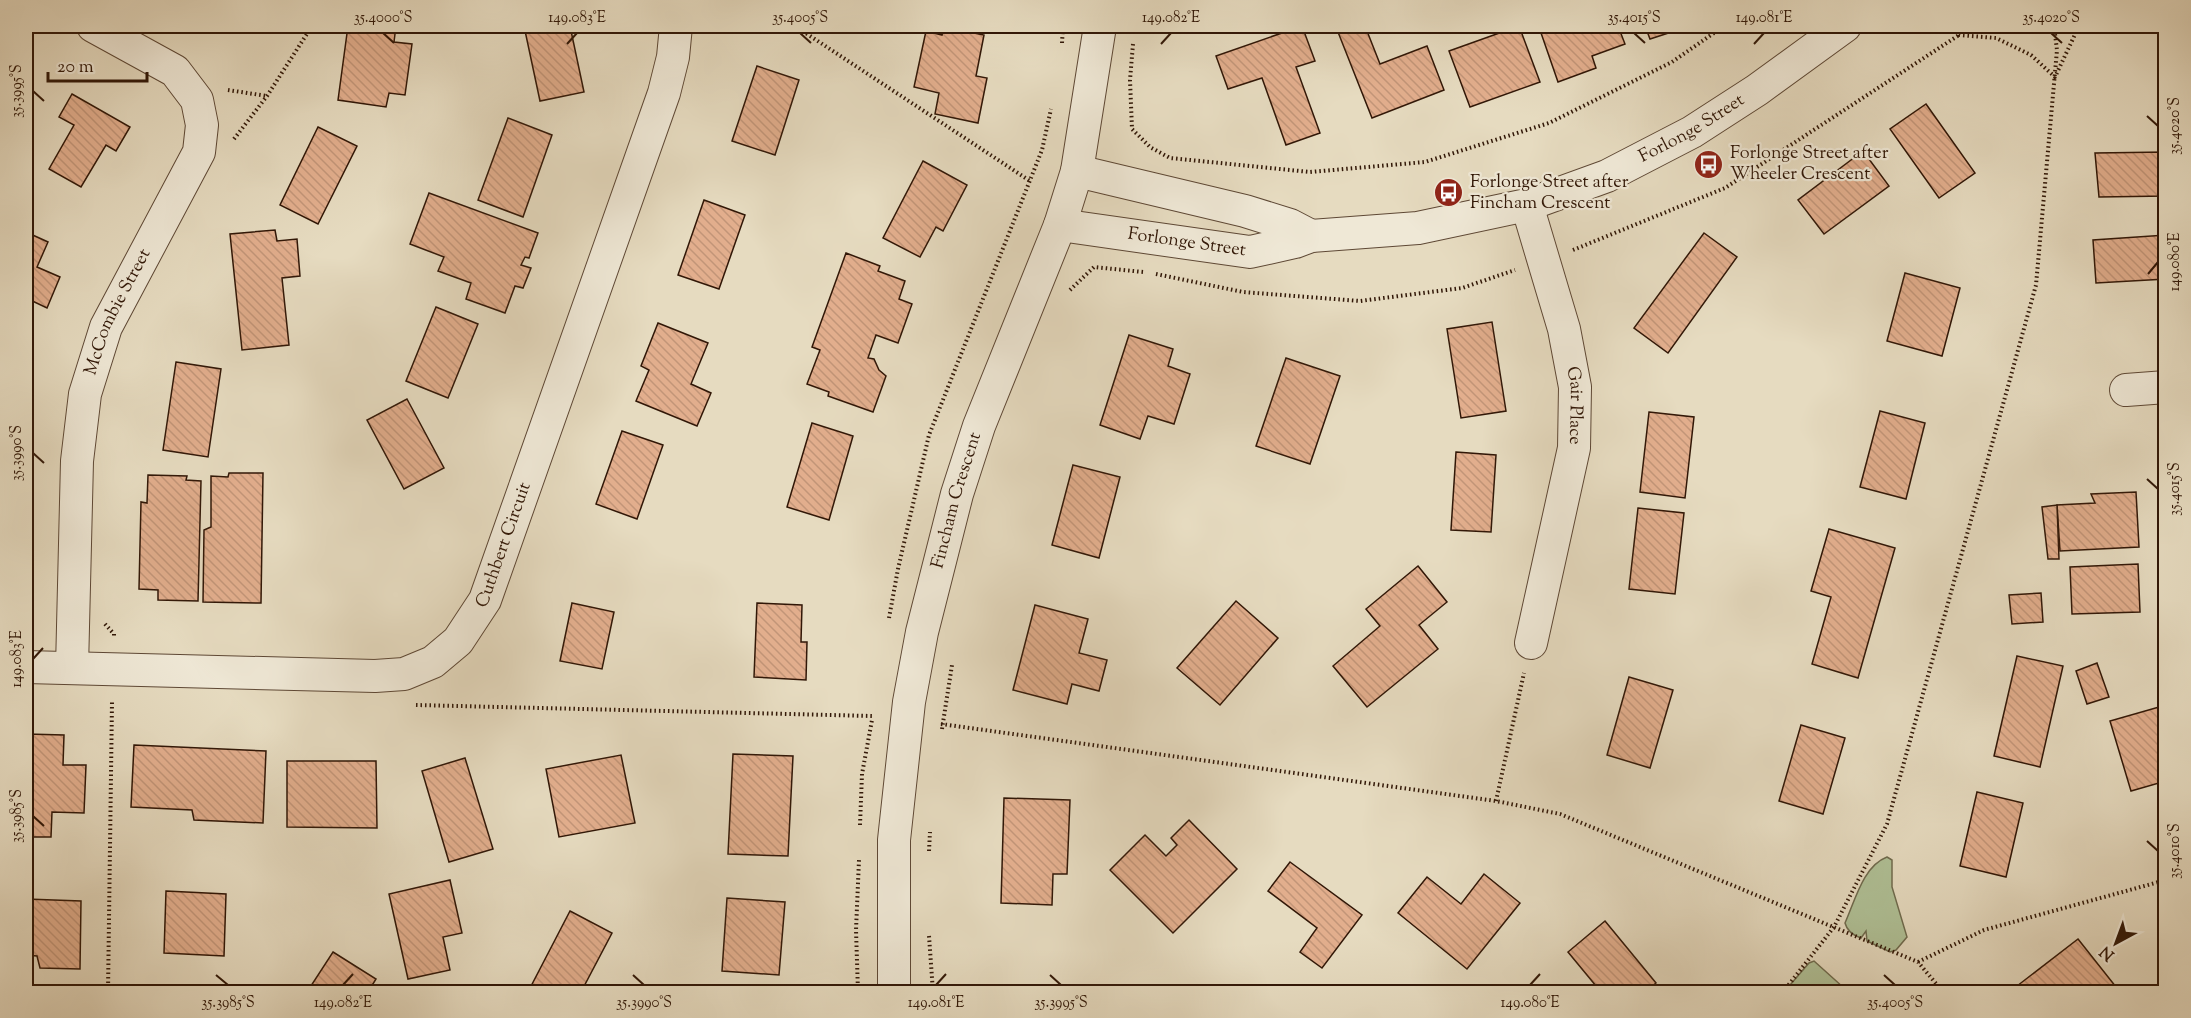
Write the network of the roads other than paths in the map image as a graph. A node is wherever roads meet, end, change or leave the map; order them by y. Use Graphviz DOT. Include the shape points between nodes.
graph roads {
  1 [pos="93,26"];
  2 [pos="676,26"];
  3 [pos="1100,26"];
  4 [pos="1845,26"];
  5 [pos="1077,171"];
  6 [pos="1527,205"];
  7 [pos="1060,225"];
  8 [pos="1311,236"];
  9 [pos="2166,387"];
  10 [pos="2126,390"];
  11 [pos="1531,644"];
  12 [pos="26,667"];
  13 [pos="72,668"];
  14 [pos="894,993"];
  1 -- 13 [label="street, McCombie Street" via="175,71 197,100 202,125 199,152 106,327 85,394 77,461"];
  2 -- 13 [label="street, Cuthbert Circuit" via="663,93 572,352 484,600 458,641 433,662 404,674"];
  3 -- 5 [label="street, Fincham Crescent"];
  4 -- 6 [label="street, Forlonge Street" via="1683,138 1606,176"];
  5 -- 7 [label="street, Fincham Crescent"];
  5 -- 8 [label="street, Forlonge Street" via="1245,211"];
  6 -- 8 [label="street, Forlonge Street" via="1418,228"];
  6 -- 11 [label="street, Gair Place" via="1564,329 1575,387 1574,448"];
  7 -- 8 [label="street, Forlonge Street" via="1250,252"];
  7 -- 14 [label="street, Fincham Crescent" via="979,426 957,494 922,632 894,840"];
  9 -- 10 [label="street"];
  12 -- 13 [label="street, Cuthbert Circuit"];
}
